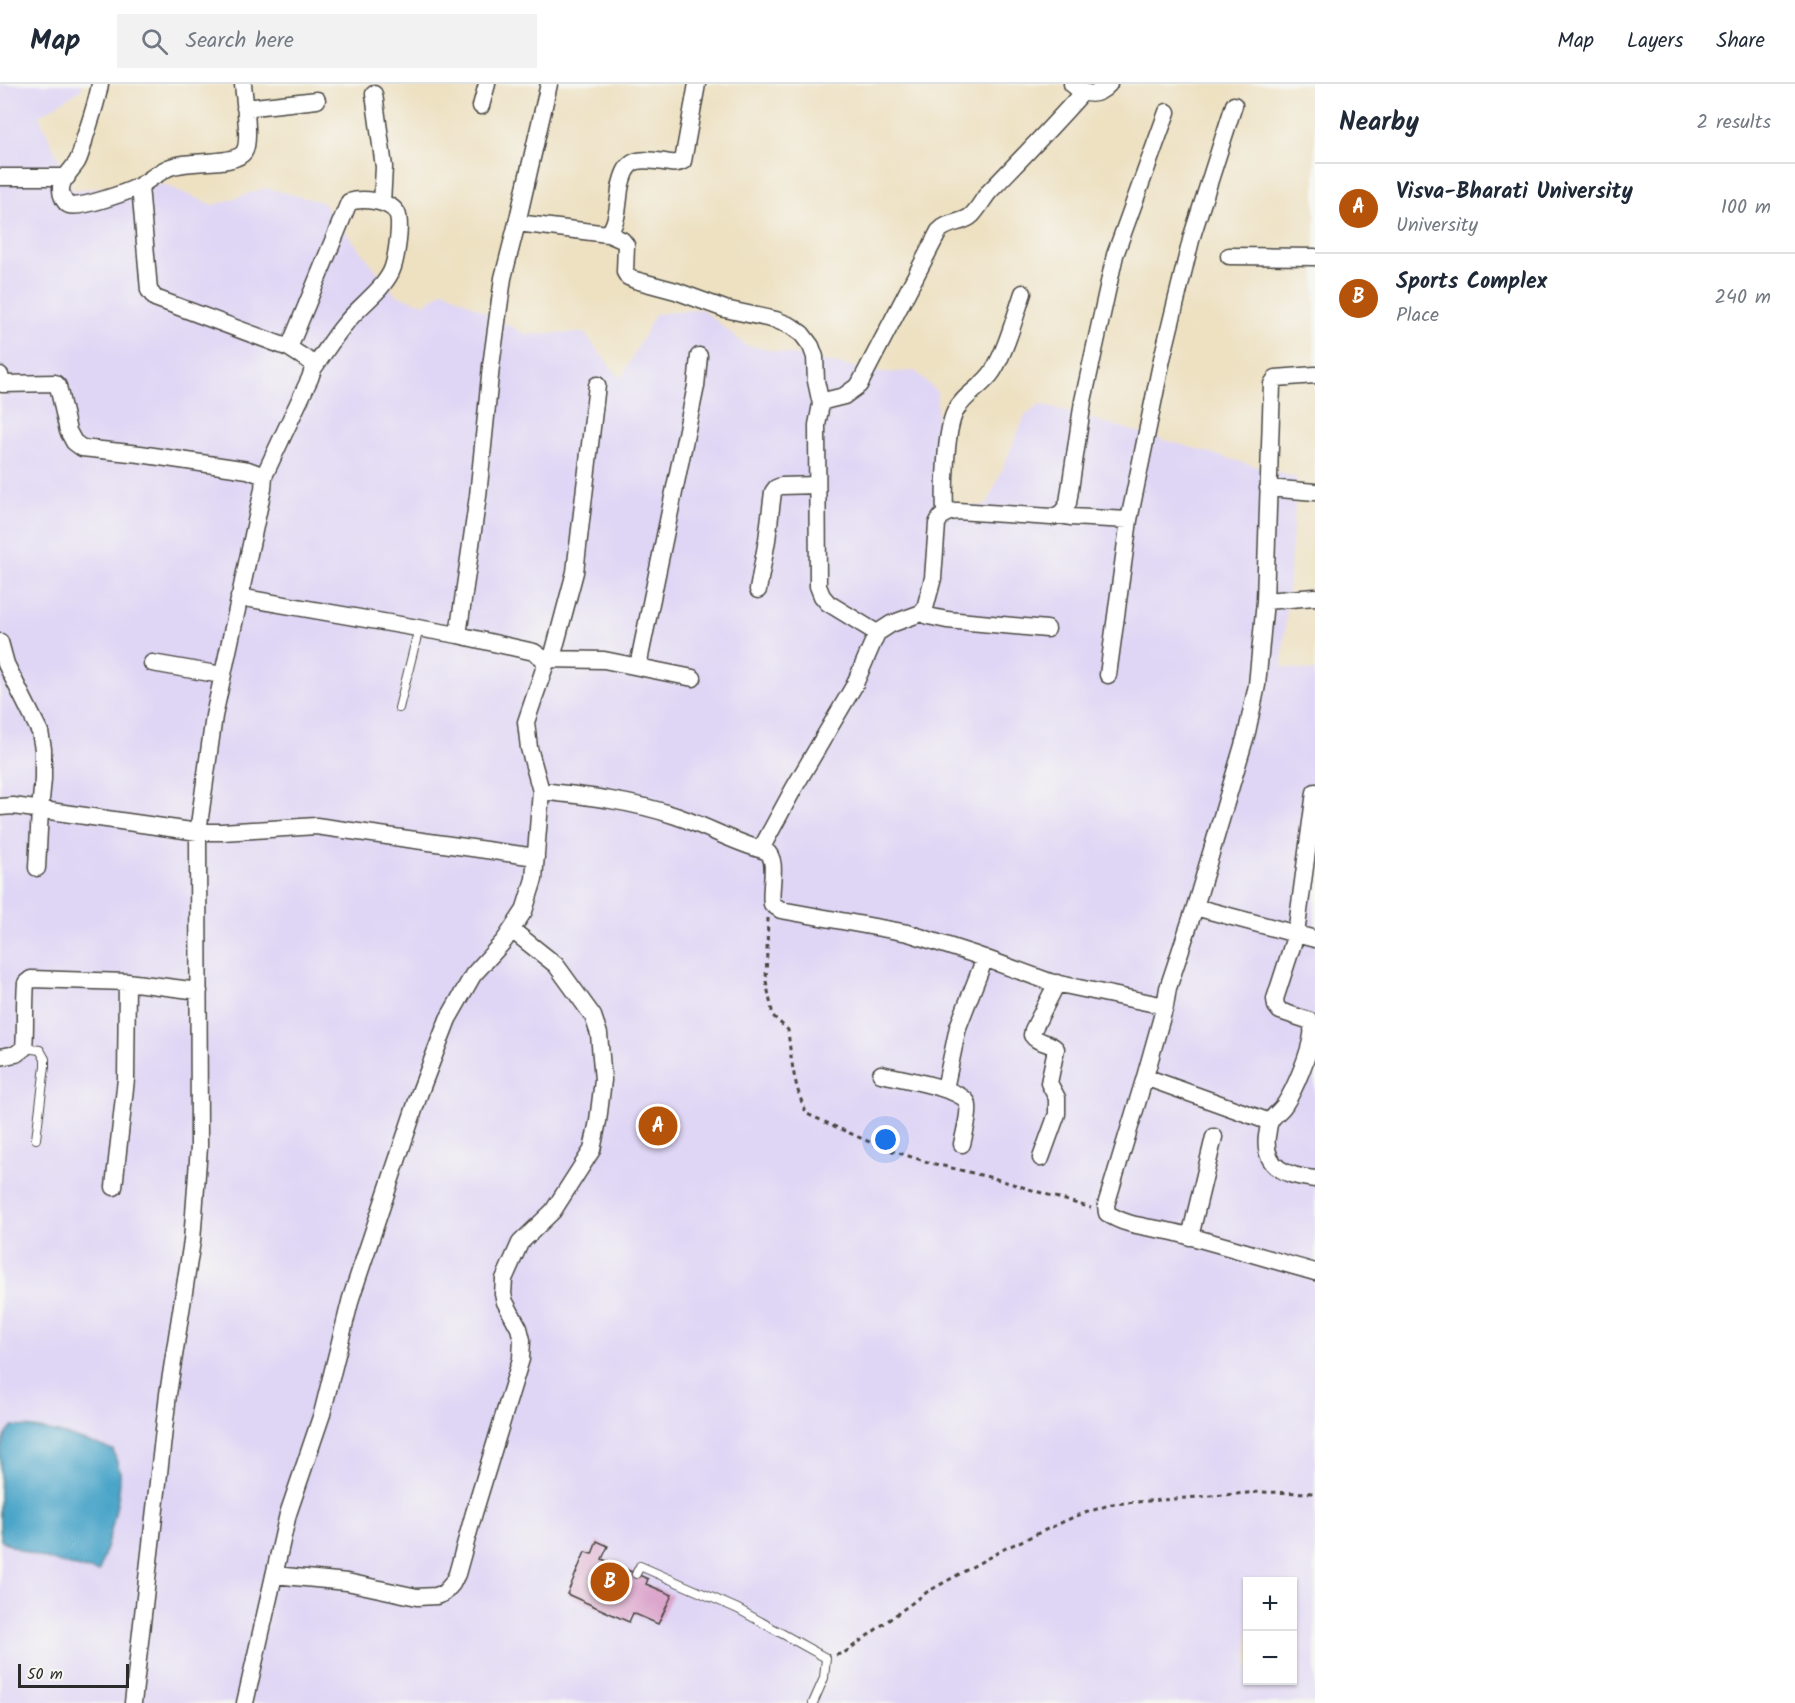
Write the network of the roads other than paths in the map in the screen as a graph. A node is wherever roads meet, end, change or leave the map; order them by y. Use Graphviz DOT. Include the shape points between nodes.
graph roads {
  1 [pos="100,84"];
  2 [pos="243,84"];
  3 [pos="487,84"];
  4 [pos="549,84"];
  5 [pos="697,84"];
  6 [pos="1108,84"];
  7 [pos="1077,88"];
  8 [pos="374,94"];
  9 [pos="317,100"];
  10 [pos="1234,105"];
  11 [pos="481,106"];
  12 [pos="245,108"];
  13 [pos="1167,112"];
  14 [pos="0,177"];
  15 [pos="67,177"];
  16 [pos="140,186"];
  17 [pos="382,203"];
  18 [pos="517,223"];
  19 [pos="608,234"];
  20 [pos="1229,256"];
  21 [pos="1315,257"];
  22 [pos="1023,293"];
  23 [pos="289,348"];
  24 [pos="699,356"];
  25 [pos="313,369"];
  26 [pos="1315,375"];
  27 [pos="1,381"];
  28 [pos="597,385"];
  29 [pos="821,404"];
  30 [pos="264,476"];
  31 [pos="817,484"];
  32 [pos="1268,488"];
  33 [pos="1315,492"];
  34 [pos="945,514"];
  35 [pos="1059,515"];
  36 [pos="1129,520"];
  37 [pos="758,590"];
  38 [pos="239,597"];
  39 [pos="1315,597"];
  40 [pos="1265,601"];
  41 [pos="924,612"];
  42 [pos="419,628"];
  43 [pos="1047,629"];
  44 [pos="877,633"];
  45 [pos="458,635"];
  46 [pos="0,642"];
  47 [pos="548,658"];
  48 [pos="152,663"];
  49 [pos="638,666"];
  50 [pos="222,675"];
  51 [pos="1108,675"];
  52 [pos="693,678"];
  53 [pos="399,708"];
  54 [pos="541,791"];
  55 [pos="1315,792"];
  56 [pos="0,807"];
  57 [pos="40,810"];
  58 [pos="198,832"];
  59 [pos="761,849"];
  60 [pos="536,857"];
  61 [pos="37,868"];
  62 [pos="1195,907"];
  63 [pos="512,930"];
  64 [pos="1296,934"];
  65 [pos="1315,939"];
  66 [pos="985,958"];
  67 [pos="127,982"];
  68 [pos="1057,983"];
  69 [pos="200,991"];
  70 [pos="1165,1006"];
  71 [pos="24,1047"];
  72 [pos="0,1057"];
  73 [pos="881,1074"];
  74 [pos="1145,1077"];
  75 [pos="945,1089"];
  76 [pos="1269,1122"];
  77 [pos="1214,1137"];
  78 [pos="36,1139"];
  79 [pos="962,1144"];
  80 [pos="1041,1158"];
  81 [pos="1315,1179"];
  82 [pos="114,1187"];
  83 [pos="1190,1237"];
  84 [pos="1315,1272"];
  85 [pos="636,1574"];
  86 [pos="273,1575"];
  87 [pos="133,1703"];
  88 [pos="245,1703"];
  89 [pos="813,1703"];
  1 -- 15 [label="street" via="78,161"];
  2 -- 12 [label="street"];
  3 -- 11 [label="street"];
  4 -- 18 [label="street"];
  5 -- 19 [label="street" via="683,161 635,161 626,168 615,222"];
  6 -- 7 [label="street" via="1091,94"];
  7 -- 29 [label="street" via="1048,131 986,195 973,214 939,231 859,385 844,396"];
  8 -- 17 [label="street" via="384,167"];
  9 -- 12 [label="street"];
  10 -- 36 [label="street" via="1192,236"];
  12 -- 16 [label="street" via="243,154 228,160 177,164"];
  13 -- 35 [label="street" via="1115,255 1083,401 1068,503"];
  14 -- 15 [label="street"];
  15 -- 16 [label="street" via="61,188 70,205 121,195"];
  16 -- 23 [label="street" via="149,290 155,298"];
  17 -- 23 [label="street" via="354,201 346,207"];
  17 -- 25 [label="street" via="397,213 397,258 384,282 345,324"];
  18 -- 19 [label="street"];
  18 -- 45 [label="street" via="503,278"];
  19 -- 29 [label="street" via="626,245 628,277 725,309 776,320 802,334 815,357"];
  20 -- 21 [label="street"];
  22 -- 34 [label="street" via="993,371 966,396 951,423"];
  23 -- 25 [label="street" via="310,362"];
  24 -- 49 [label="street"];
  25 -- 30 [label="street"];
  26 -- 32 [label="street" via="1276,378 1272,384"];
  27 -- 30 [label="street" via="58,386 68,431 82,448 248,470"];
  28 -- 47 [label="street" via="575,572"];
  29 -- 31 [label="street"];
  30 -- 38 [label="street"];
  31 -- 37 [label="street" via="781,486 773,492"];
  31 -- 44 [label="street" via="818,586 822,596"];
  32 -- 33 [label="street"];
  32 -- 40 [label="street"];
  34 -- 35 [label="street" via="957,511 1029,517"];
  34 -- 41 [label="street" via="937,524 933,578"];
  35 -- 36 [label="street"];
  36 -- 51 [label="street"];
  38 -- 42 [label="street"];
  38 -- 50 [label="street"];
  39 -- 40 [label="street"];
  40 -- 62 [label="street" via="1257,685 1247,732"];
  41 -- 43 [label="street" via="947,620"];
  41 -- 44 [label="street"];
  42 -- 45 [label="street"];
  42 -- 53 [label="lane"];
  44 -- 59 [label="street" via="854,686"];
  45 -- 47 [label="street"];
  46 -- 57 [label="street" via="6,663 40,732"];
  47 -- 49 [label="street"];
  47 -- 54 [label="street" via="526,722"];
  48 -- 50 [label="street"];
  49 -- 52 [label="street"];
  50 -- 58 [label="street"];
  54 -- 59 [label="street" via="626,802 677,816"];
  54 -- 60 [label="street"];
  55 -- 64 [label="street"];
  56 -- 57 [label="street"];
  57 -- 58 [label="street"];
  57 -- 61 [label="street"];
  58 -- 60 [label="street" via="316,826"];
  58 -- 69 [label="street"];
  59 -- 66 [label="street" via="770,854 773,862 770,896 772,904 780,910 908,933"];
  60 -- 63 [label="street" via="525,911"];
  62 -- 64 [label="street"];
  62 -- 70 [label="street"];
  63 -- 86 [label="street" via="473,975 448,1019 420,1092 351,1298 322,1414 288,1514"];
  63 -- 86 [label="street" via="556,965 593,1016 599,1034 603,1080 592,1150 553,1211 520,1242 504,1279 505,1302 522,1340 521,1359 457,1574 444,1593 417,1597 347,1582"];
  64 -- 65 [label="street"];
  64 -- 76 [label="street" via="1276,1006 1310,1021 1312,1036 1285,1105"];
  66 -- 68 [label="street"];
  66 -- 75 [label="street" via="958,1027"];
  67 -- 69 [label="street"];
  67 -- 71 [label="street" via="31,979 26,983"];
  67 -- 82 [label="street" via="126,1079"];
  68 -- 70 [label="street"];
  68 -- 80 [label="street" via="1032,1035 1056,1049 1049,1083 1057,1098 1057,1114"];
  69 -- 87 [label="street" via="199,1147 192,1241 168,1394"];
  70 -- 74 [label="street"];
  71 -- 72 [label="street" via="16,1054"];
  71 -- 78 [label="lane" via="40,1050 45,1059"];
  73 -- 75 [label="street"];
  74 -- 76 [label="street"];
  74 -- 83 [label="street" via="1106,1205 1107,1213 1124,1222"];
  75 -- 79 [label="street" via="967,1102"];
  76 -- 81 [label="street" via="1267,1151 1275,1167 1297,1177"];
  77 -- 83 [label="street"];
  83 -- 84 [label="street"];
  85 -- 89 [label="lane" via="640,1566 738,1609 826,1658 824,1678"];
  86 -- 88 [label="street"];
}
